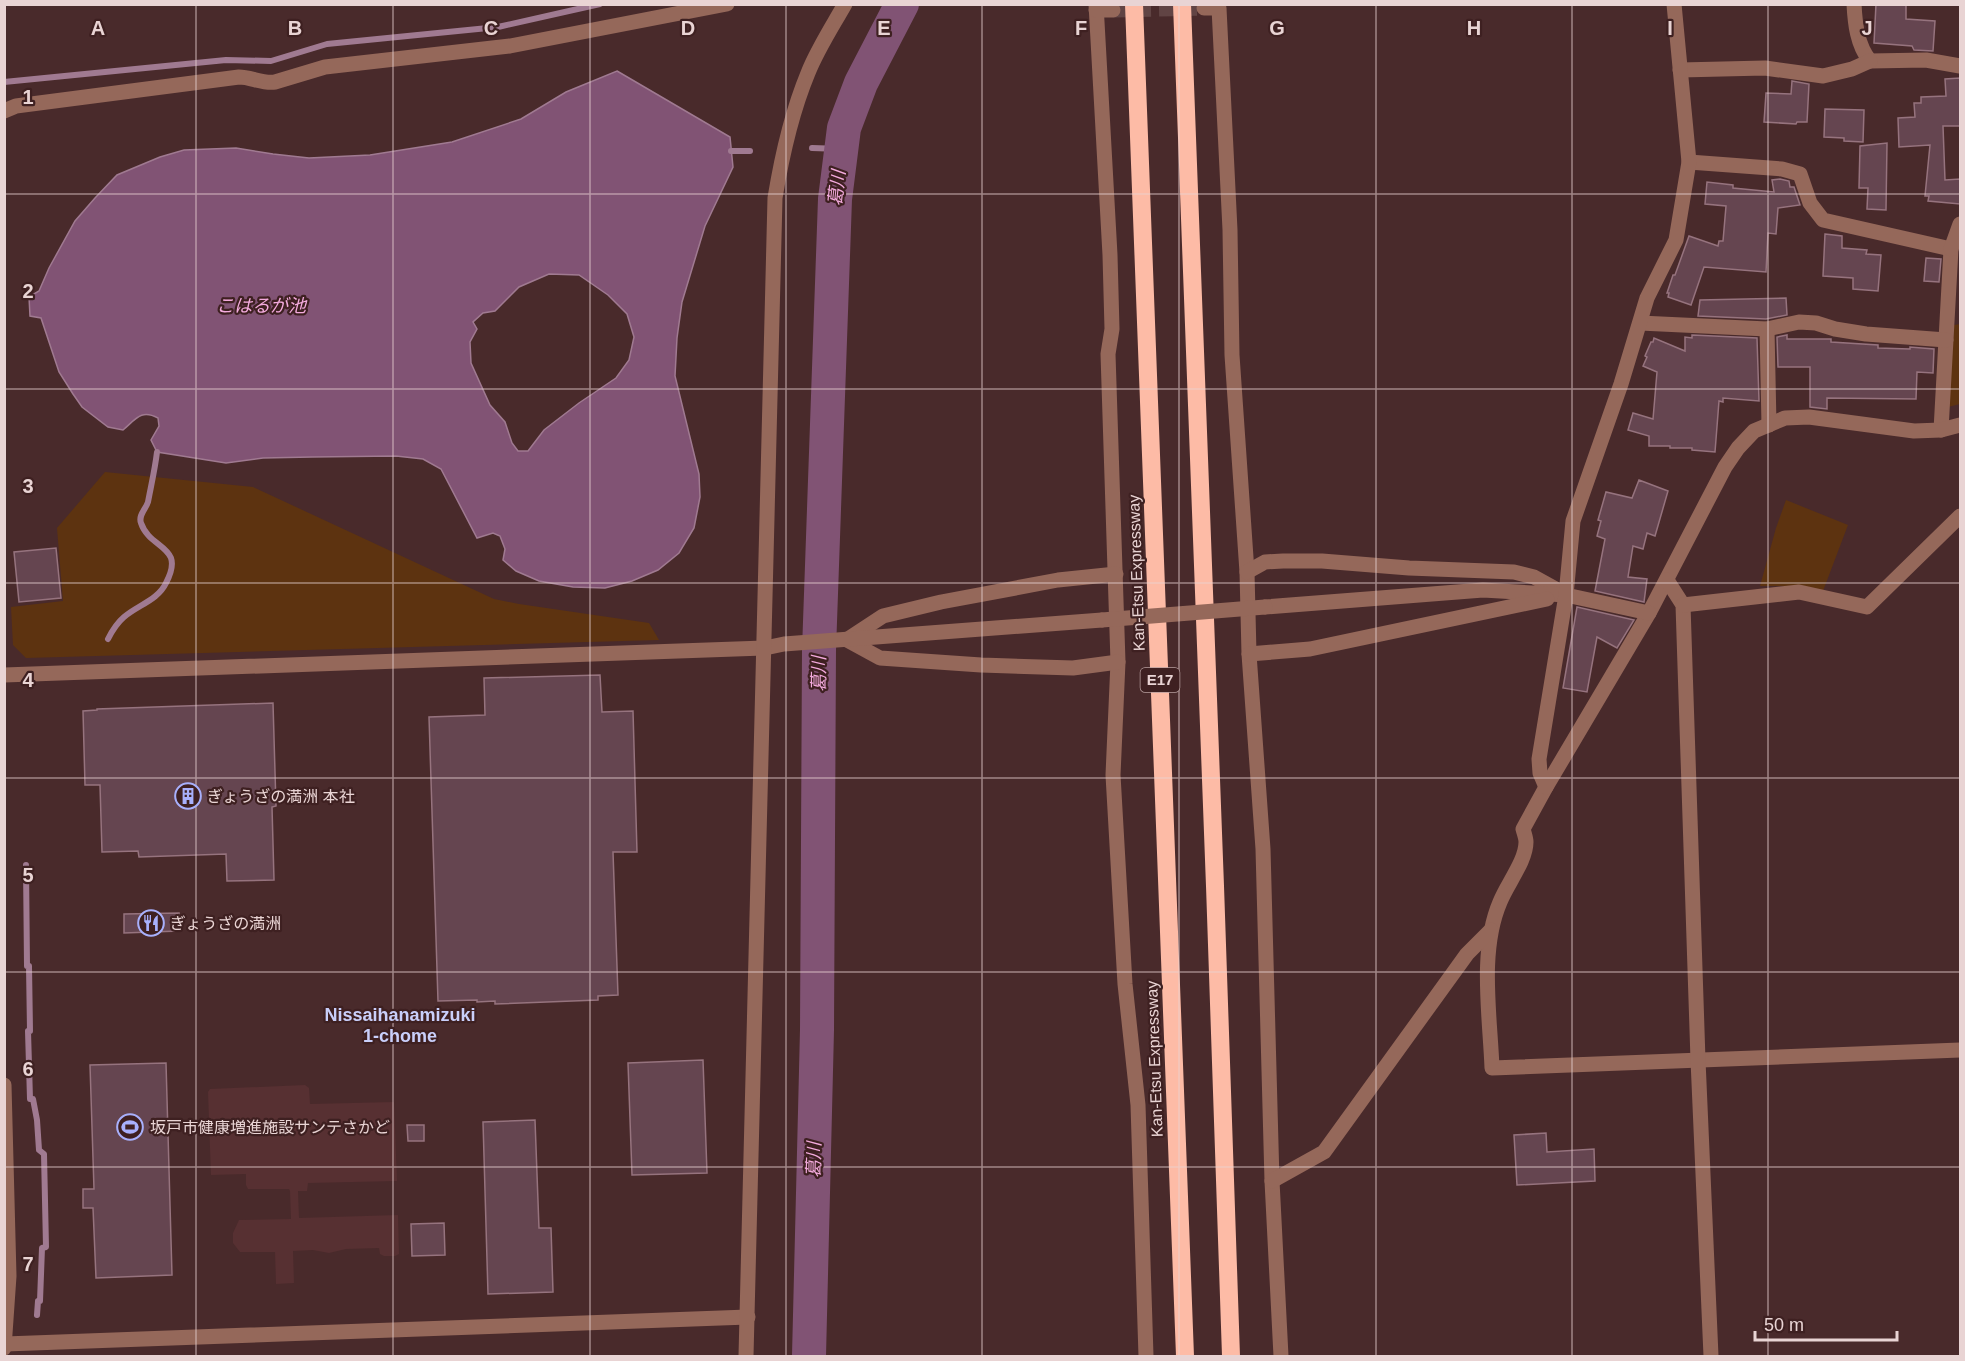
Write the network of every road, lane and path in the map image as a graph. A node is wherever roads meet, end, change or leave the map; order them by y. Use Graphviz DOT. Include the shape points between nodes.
graph roads {
  1 [pos="727,4"];
  2 [pos="845,4"];
  3 [pos="1134,4"];
  4 [pos="1182,4"];
  5 [pos="1674,4"];
  6 [pos="1854,4"];
  7 [pos="1096,7"];
  8 [pos="1204,8"];
  9 [pos="1113,10"];
  10 [pos="1870,61"];
  11 [pos="1960,66"];
  12 [pos="1680,70"];
  13 [pos="4,111"];
  14 [pos="1689,162"];
  15 [pos="1960,224"];
  16 [pos="1951,249"];
  17 [pos="1640,323"];
  18 [pos="1767,329"];
  19 [pos="1946,340"];
  20 [pos="1769,425"];
  21 [pos="1960,425"];
  22 [pos="1941,430"];
  23 [pos="1960,516"];
  24 [pos="1247,572"];
  25 [pos="1116,574"];
  26 [pos="1667,580"];
  27 [pos="1566,595"];
  28 [pos="1683,605"];
  29 [pos="1648,614"];
  30 [pos="844,640"];
  31 [pos="765,648"];
  32 [pos="1249,654"];
  33 [pos="1118,662"];
  34 [pos="4,675"];
  35 [pos="1546,787"];
  36 [pos="1491,930"];
  37 [pos="1960,1050"];
  38 [pos="1698,1060"];
  39 [pos="4,1085"];
  40 [pos="1272,1181"];
  41 [pos="748,1317"];
  42 [pos="5,1346"];
  43 [pos="746,1356"];
  44 [pos="1146,1356"];
  45 [pos="1185,1356"];
  46 [pos="1231,1356"];
  47 [pos="1281,1356"];
  48 [pos="1711,1356"];
  1 -- 13 [label="street" via="510,46 325,67 269,83 238,77 16,106"];
  2 -- 31 [label="street" via="808,72 793,114 781,158 776,198"];
  3 -- 45 [label="highway, Kan-Etsu Expressway / E17"];
  4 -- 46 [label="highway"];
  5 -- 12 [label="street"];
  6 -- 10 [label="street" via="1856,27"];
  7 -- 9 [label="street"];
  7 -- 25 [label="street" via="1110,255 1112,329 1108,363"];
  8 -- 24 [label="street" via="1219,8 1232,355"];
  10 -- 11 [label="street" via="1926,60"];
  10 -- 12 [label="street" via="1823,76 1765,68"];
  12 -- 14 [label="street"];
  14 -- 16 [label="street" via="1782,169 1800,174 1810,203 1823,220"];
  14 -- 17 [label="street" via="1676,240 1647,298"];
  15 -- 16 [label="street"];
  16 -- 19 [label="street"];
  17 -- 18 [label="street"];
  17 -- 27 [label="street" via="1573,521"];
  18 -- 19 [label="street" via="1799,322 1816,323 1866,334"];
  18 -- 20 [label="street"];
  19 -- 22 [label="street"];
  20 -- 22 [label="street" via="1785,418 1809,417 1914,431"];
  20 -- 26 [label="street" via="1754,431 1725,467"];
  21 -- 22 [label="street"];
  23 -- 28 [label="street" via="1867,607 1799,592"];
  24 -- 27 [label="street" via="1265,562 1322,561 1514,572 1534,577"];
  24 -- 32 [label="street"];
  25 -- 30 [label="street" via="1058,580 895,613"];
  25 -- 33 [label="street"];
  26 -- 28 [label="street"];
  26 -- 29 [label="street"];
  27 -- 29 [label="street"];
  27 -- 30 [label="street, bridge" via="1483,590"];
  27 -- 32 [label="street" via="1310,649"];
  27 -- 35 [label="street" via="1539,759"];
  28 -- 38 [label="street"];
  29 -- 35 [label="street"];
  30 -- 31 [label="street"];
  30 -- 33 [label="street" via="880,658 1073,668"];
  31 -- 34 [label="street"];
  31 -- 41 [label="street"];
  32 -- 40 [label="street" via="1263,849"];
  33 -- 44 [label="street" via="1113,776 1125,984 1138,1106"];
  35 -- 36 [label="street" via="1523,829 1526,843 1521,861"];
  36 -- 38 [label="street" via="1487,953 1492,1068"];
  36 -- 40 [label="street" via="1467,954 1324,1152"];
  37 -- 38 [label="street"];
  38 -- 48 [label="street"];
  39 -- 42 [label="street" via="9,1276"];
  40 -- 47 [label="street"];
  41 -- 42 [label="street"];
  41 -- 43 [label="street"];
}
